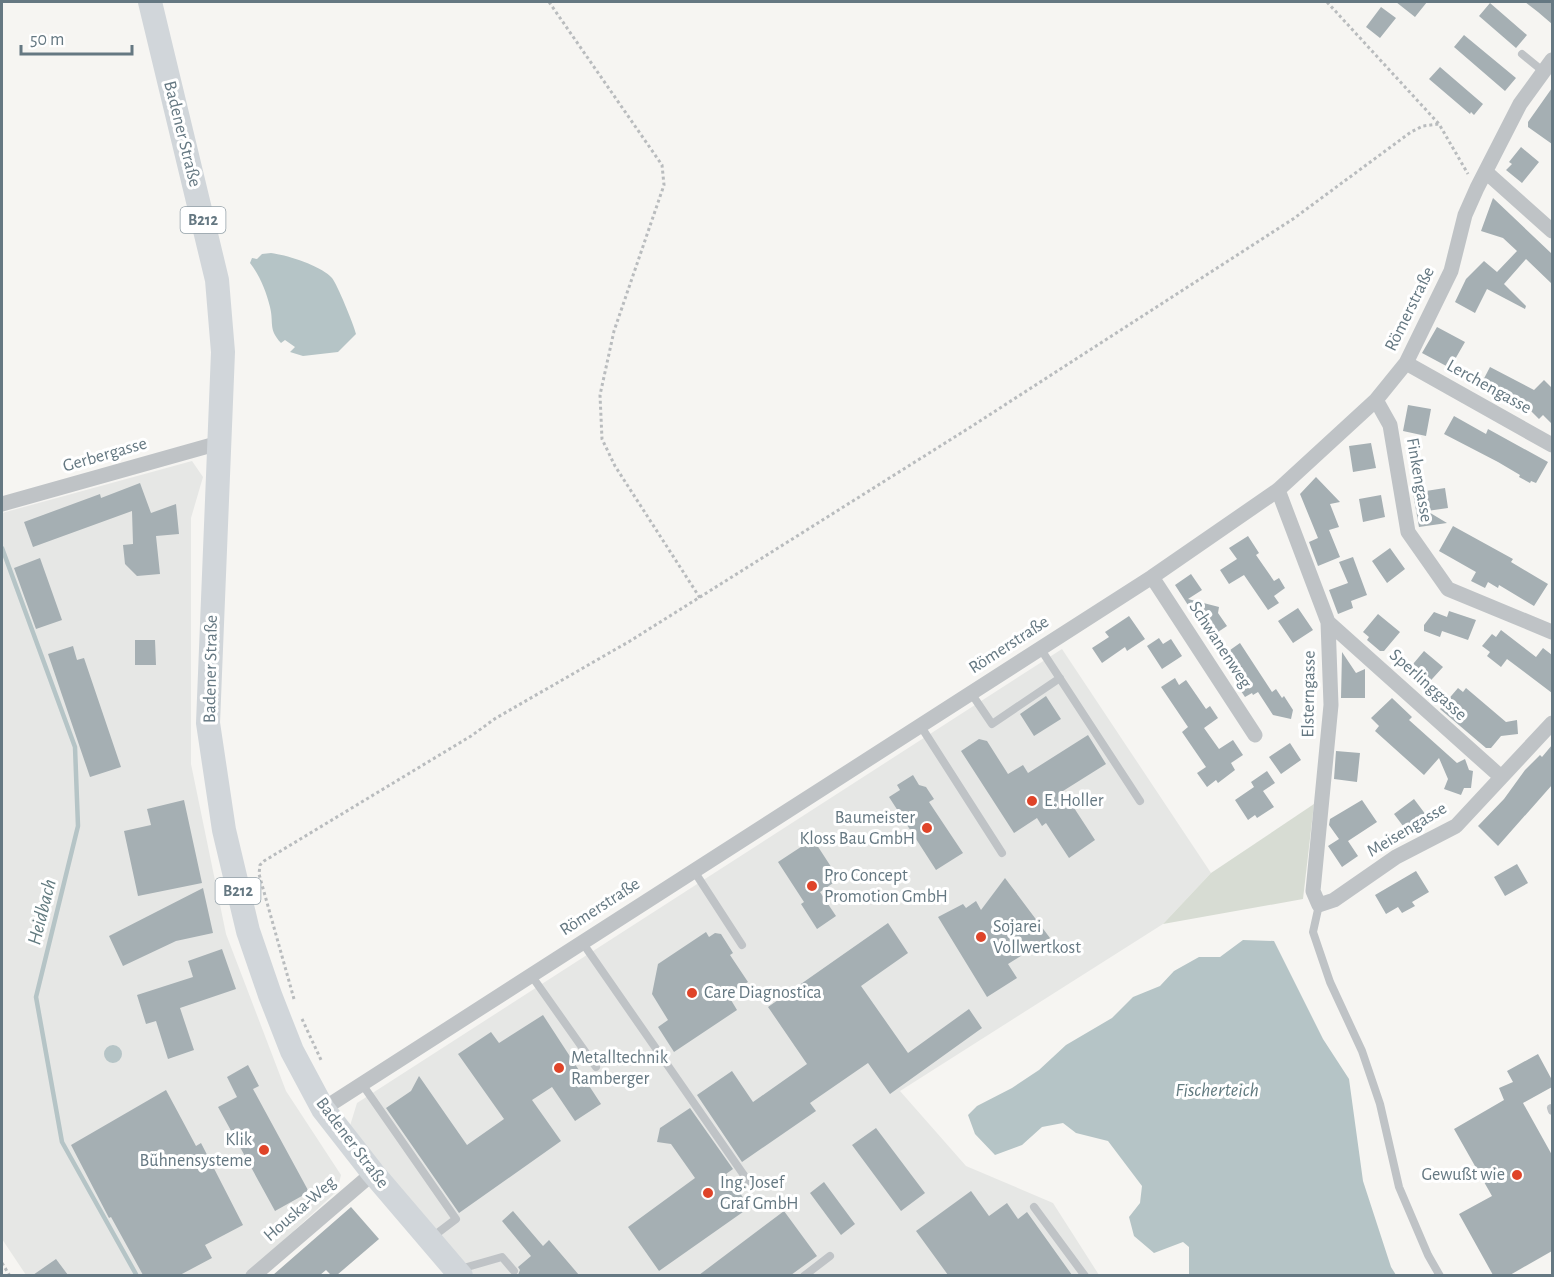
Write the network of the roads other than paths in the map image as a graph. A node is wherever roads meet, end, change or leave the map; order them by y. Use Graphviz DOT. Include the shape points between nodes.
graph roads {
  1 [pos="150,2"];
  2 [pos="1522,54"];
  3 [pos="1548,66"];
  4 [pos="1486,172"];
  5 [pos="1552,231"];
  6 [pos="1406,363"];
  7 [pos="1376,400"];
  8 [pos="219,443"];
  9 [pos="1552,445"];
  10 [pos="1278,490"];
  11 [pos="2,504"];
  12 [pos="1152,577"];
  13 [pos="1328,622"];
  14 [pos="1552,632"];
  15 [pos="1040,648"];
  16 [pos="1060,678"];
  17 [pos="971,693"];
  18 [pos="1552,723"];
  19 [pos="920,725"];
  20 [pos="1256,735"];
  21 [pos="1501,777"];
  22 [pos="1140,801"];
  23 [pos="1002,853"];
  24 [pos="694,870"];
  25 [pos="1319,906"];
  26 [pos="582,942"];
  27 [pos="742,945"];
  28 [pos="531,975"];
  29 [pos="596,1067"];
  30 [pos="362,1084"];
  31 [pos="323,1109"];
  32 [pos="373,1173"];
  33 [pos="748,1181"];
  34 [pos="1034,1207"];
  35 [pos="429,1239"];
  36 [pos="830,1256"];
  37 [pos="514,1271"];
  38 [pos="459,1273"];
  39 [pos="253,1275"];
  40 [pos="804,1275"];
  41 [pos="1085,1275"];
  42 [pos="1440,1275"];
  1 -- 8 [label="main road, Badener Straße / B212" via="217,280 223,352"];
  2 -- 3 [label="lane"];
  3 -- 4 [label="street, Römerstraße" via="1520,104"];
  4 -- 5 [label="street"];
  4 -- 6 [label="street, Römerstraße" via="1465,215 1451,271"];
  6 -- 7 [label="street, Römerstraße"];
  6 -- 9 [label="street, Lerchengasse"];
  7 -- 10 [label="street, Römerstraße"];
  7 -- 14 [label="street, Finkengasse" via="1390,425 1408,532 1448,589"];
  8 -- 11 [label="street, Gerbergasse"];
  8 -- 31 [label="main road, Badener Straße / B212" via="208,723 224,830 248,931 270,995 292,1051"];
  10 -- 12 [label="street, Römerstraße"];
  10 -- 13 [label="street, Elsterngasse"];
  12 -- 15 [label="street, Römerstraße"];
  12 -- 20 [label="street, Schwanenweg"];
  13 -- 21 [label="street, Sperlinggasse"];
  13 -- 25 [label="street, Elsterngasse" via="1331,705 1313,891"];
  15 -- 16 [label="lane"];
  15 -- 17 [label="street, Römerstraße"];
  16 -- 17 [label="lane" via="992,724"];
  16 -- 22 [label="lane"];
  17 -- 19 [label="street, Römerstraße"];
  18 -- 21 [label="street, Meisengasse"];
  19 -- 23 [label="lane"];
  19 -- 24 [label="street, Römerstraße"];
  21 -- 25 [label="street, Meisengasse" via="1456,826 1396,857"];
  24 -- 26 [label="street, Römerstraße"];
  24 -- 27 [label="lane"];
  25 -- 42 [label="lane" via="1313,932 1380,1104 1399,1187"];
  26 -- 28 [label="street, Römerstraße"];
  26 -- 33 [label="lane"];
  28 -- 29 [label="lane"];
  28 -- 30 [label="street, Römerstraße"];
  30 -- 31 [label="street, Römerstraße"];
  30 -- 35 [label="lane" via="456,1220"];
  31 -- 32 [label="main road, Badener Straße / B212"];
  32 -- 35 [label="main road, Badener Straße / B212"];
  32 -- 39 [label="street, Houska-Weg"];
  34 -- 41 [label="lane"];
  35 -- 38 [label="main road, Badener Straße / B212"];
  36 -- 40 [label="lane"];
  37 -- 38 [label="lane" via="502,1257"];
}
